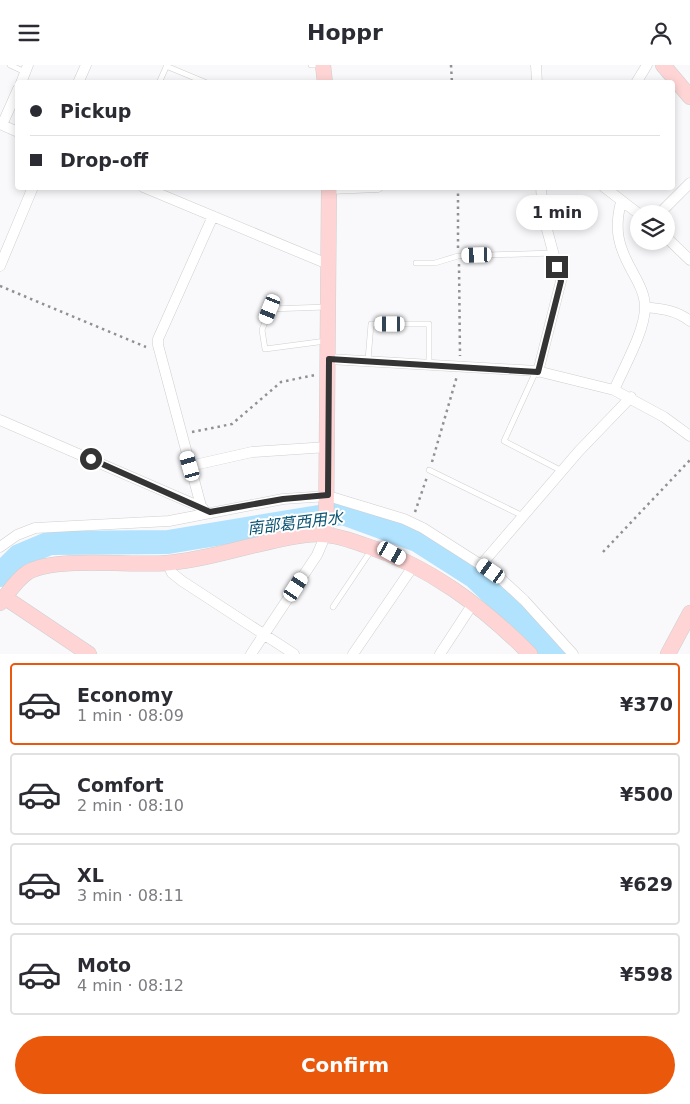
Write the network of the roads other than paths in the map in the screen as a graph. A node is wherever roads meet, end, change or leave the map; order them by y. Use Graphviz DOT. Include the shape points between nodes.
graph roads {
  1 [pos="10,65"];
  2 [pos="86,65"];
  3 [pos="167,65"];
  4 [pos="311,65"];
  5 [pos="315,65"];
  6 [pos="323,65"];
  7 [pos="536,65"];
  8 [pos="647,65"];
  9 [pos="662,65"];
  10 [pos="27,68"];
  11 [pos="21,80"];
  12 [pos="79,80"];
  13 [pos="160,80"];
  14 [pos="200,80"];
  15 [pos="325,80"];
  16 [pos="537,80"];
  17 [pos="638,80"];
  18 [pos="15,95"];
  19 [pos="690,97"];
  20 [pos="1,125"];
  21 [pos="15,131"];
  22 [pos="690,183"];
  23 [pos="32,190"];
  24 [pos="151,190"];
  25 [pos="328,190"];
  26 [pos="541,190"];
  27 [pos="607,190"];
  28 [pos="621,202"];
  29 [pos="668,205"];
  30 [pos="630,208"];
  31 [pos="213,216"];
  32 [pos="675,246"];
  33 [pos="553,253"];
  34 [pos="690,260"];
  35 [pos="416,263"];
  36 [pos="330,265"];
  37 [pos="0,266"];
  38 [pos="329,307"];
  39 [pos="645,307"];
  40 [pos="690,321"];
  41 [pos="329,341"];
  42 [pos="329,359"];
  43 [pos="368,360"];
  44 [pos="429,364"];
  45 [pos="537,371"];
  46 [pos="614,390"];
  47 [pos="631,397"];
  48 [pos="0,421"];
  49 [pos="690,436"];
  50 [pos="328,447"];
  51 [pos="190,466"];
  52 [pos="429,470"];
  53 [pos="562,471"];
  54 [pos="328,498"];
  55 [pos="201,506"];
  56 [pos="210,512"];
  57 [pos="523,516"];
  58 [pos="327,530"];
  59 [pos="1,545"];
  60 [pos="373,548"];
  61 [pos="168,563"];
  62 [pos="414,565"];
  63 [pos="482,565"];
  64 [pos="2,600"];
  65 [pos="474,602"];
  66 [pos="333,607"];
  67 [pos="690,613"];
  68 [pos="264,635"];
  69 [pos="670,653"];
  70 [pos="89,654"];
  71 [pos="251,654"];
  72 [pos="294,654"];
  73 [pos="353,654"];
  74 [pos="440,654"];
  75 [pos="530,654"];
  76 [pos="573,654"];
  1 -- 10 [label="lane"];
  2 -- 12 [label="street"];
  3 -- 13 [label="lane"];
  3 -- 14 [label="lane"];
  4 -- 5 [label="lane"];
  6 -- 15 [label="street"];
  7 -- 16 [label="street"];
  8 -- 17 [label="street"];
  9 -- 19 [label="street"];
  10 -- 11 [label="street"];
  18 -- 20 [label="street"];
  20 -- 21 [label="street"];
  22 -- 29 [label="street"];
  23 -- 37 [label="street"];
  24 -- 31 [label="street"];
  25 -- 36 [label="street"];
  26 -- 33 [label="street" via="543,215"];
  27 -- 28 [label="street"];
  28 -- 30 [label="street"];
  28 -- 39 [label="street" via="616,221 618,234 626,260 641,288"];
  31 -- 36 [label="street"];
  31 -- 51 [label="street" via="158,339"];
  32 -- 34 [label="street"];
  33 -- 35 [label="lane" via="458,256 435,263"];
  33 -- 45 [label="street" via="561,281"];
  36 -- 38 [label="street"];
  38 -- 41 [label="street"];
  38 -- 41 [label="lane" via="270,309 262,330 266,349"];
  39 -- 40 [label="street" via="670,310"];
  39 -- 46 [label="street" via="642,327"];
  41 -- 42 [label="street"];
  42 -- 43 [label="street"];
  42 -- 50 [label="street"];
  43 -- 44 [label="street"];
  43 -- 44 [label="lane" via="371,324 429,324"];
  44 -- 45 [label="street"];
  45 -- 46 [label="street"];
  45 -- 53 [label="lane" via="504,441"];
  46 -- 47 [label="street"];
  47 -- 49 [label="street"];
  47 -- 53 [label="street"];
  48 -- 55 [label="street"];
  50 -- 51 [label="street" via="252,452"];
  50 -- 54 [label="street"];
  51 -- 55 [label="street"];
  52 -- 57 [label="lane"];
  53 -- 57 [label="street"];
  54 -- 56 [label="street" via="283,499"];
  54 -- 58 [label="street"];
  54 -- 63 [label="street" via="404,519"];
  55 -- 56 [label="street"];
  56 -- 59 [label="street" via="145,524 34,528"];
  57 -- 63 [label="street"];
  58 -- 60 [label="street"];
  58 -- 61 [label="street"];
  58 -- 68 [label="street" via="317,555"];
  60 -- 62 [label="street" via="392,553"];
  60 -- 66 [label="lane"];
  61 -- 64 [label="street" via="94,563 38,568 16,582"];
  61 -- 68 [label="street" via="172,573 182,581"];
  62 -- 65 [label="street"];
  62 -- 73 [label="street"];
  63 -- 76 [label="street" via="524,599"];
  64 -- 70 [label="street"];
  65 -- 74 [label="street"];
  65 -- 75 [label="street"];
  67 -- 69 [label="street"];
  68 -- 71 [label="street"];
  68 -- 72 [label="street"];
}
